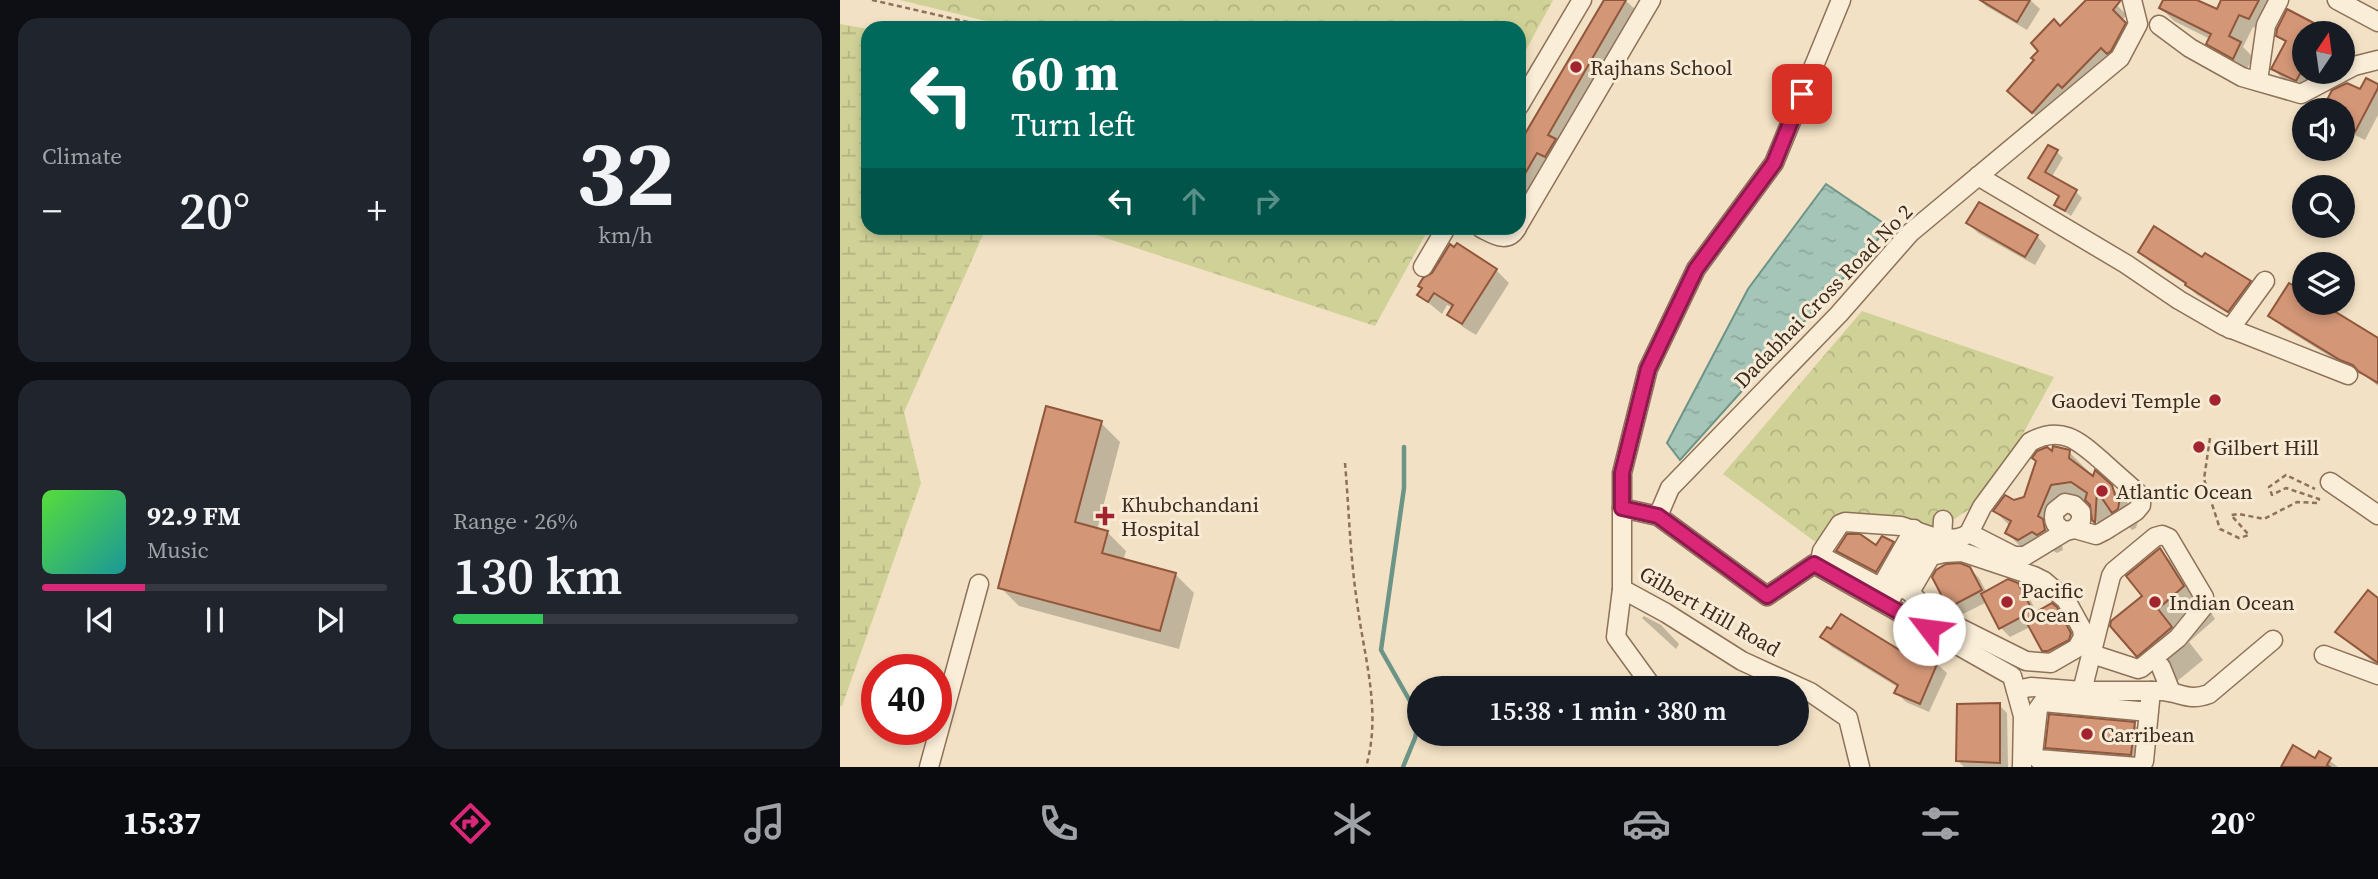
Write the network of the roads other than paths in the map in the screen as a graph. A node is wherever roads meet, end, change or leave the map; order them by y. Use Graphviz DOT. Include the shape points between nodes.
graph roads {
  1 [pos="1582,0"];
  2 [pos="1651,0"];
  3 [pos="1841,0"];
  4 [pos="2132,0"];
  5 [pos="2279,0"];
  6 [pos="2337,0"];
  7 [pos="2378,22"];
  8 [pos="2159,25"];
  9 [pos="2378,60"];
  10 [pos="2258,81"];
  11 [pos="1526,94"];
  12 [pos="1978,176"];
  13 [pos="1526,212"];
  14 [pos="1442,235"];
  15 [pos="1494,235"];
  16 [pos="1513,235"];
  17 [pos="1423,267"];
  18 [pos="2265,281"];
  19 [pos="2230,329"];
  20 [pos="2348,375"];
  21 [pos="2325,487"];
  22 [pos="1622,508"];
  23 [pos="2378,515"];
  24 [pos="1658,516"];
  25 [pos="1914,529"];
  26 [pos="1939,532"];
  27 [pos="1969,533"];
  28 [pos="1922,558"];
  29 [pos="979,584"];
  30 [pos="1895,587"];
  31 [pos="1622,589"];
  32 [pos="2273,640"];
  33 [pos="2092,654"];
  34 [pos="2324,655"];
  35 [pos="2161,667"];
  36 [pos="2378,675"];
  37 [pos="1644,676"];
  38 [pos="2015,690"];
  39 [pos="2082,691"];
  40 [pos="2151,691"];
  41 [pos="2171,692"];
  42 [pos="2149,712"];
  43 [pos="2029,765"];
  44 [pos="929,767"];
  45 [pos="1860,767"];
  46 [pos="2101,767"];
  1 -- 11 [label="street"];
  2 -- 13 [label="street"];
  3 -- 22 [label="street, Gilbert Hill Road" via="1774,163 1696,269 1648,369 1622,473"];
  4 -- 12 [label="street, Dadabhai Cross Road No 2" via="2138,24 2120,58"];
  5 -- 10 [label="street" via="2266,24"];
  6 -- 7 [label="street"];
  8 -- 10 [label="street" via="2190,48"];
  9 -- 10 [label="street" via="2354,66 2301,94"];
  12 -- 19 [label="street"];
  12 -- 24 [label="street, Dadabhai Cross Road No 2" via="1910,233 1839,314 1670,488"];
  14 -- 17 [label="street"];
  15 -- 16 [label="street"];
  18 -- 19 [label="street"];
  19 -- 20 [label="street"];
  21 -- 23 [label="street"];
  22 -- 24 [label="street"];
  22 -- 31 [label="street, Gilbert Hill Road"];
  24 -- 30 [label="street" via="1767,596 1814,564"];
  25 -- 26 [label="street"];
  25 -- 30 [label="street"];
  25 -- 30 [label="street" via="1841,523 1822,551 1821,556"];
  26 -- 27 [label="street" via="1962,538"];
  26 -- 28 [label="street" via="1924,543"];
  27 -- 27 [label="street" via="2029,442 2038,438 2059,434 2077,440 2141,496 2136,511 2104,531 2070,530 2025,556 2014,556"];
  28 -- 30 [label="street"];
  28 -- 30 [label="street" via="1962,552 2044,580 2066,600 2082,629 2080,643 2051,663 2026,661 1928,611"];
  29 -- 44 [label="street"];
  30 -- 38 [label="street" via="2012,676"];
  31 -- 37 [label="street" via="1616,637"];
  31 -- 45 [label="street, Gilbert Hill Road" via="1742,660 1810,692 1848,718"];
  32 -- 41 [label="street" via="2209,694 2190,698"];
  33 -- 33 [label="street" via="2113,571 2155,537 2169,538 2204,597 2204,606 2178,638 2141,668"];
  33 -- 39 [label="street"];
  34 -- 36 [label="street"];
  35 -- 41 [label="street"];
  38 -- 39 [label="street"];
  38 -- 43 [label="street"];
  39 -- 40 [label="street"];
  40 -- 41 [label="street"];
  40 -- 42 [label="street"];
  42 -- 42 [label="street" via="2142,765 2038,760 2033,754 2038,709 2043,702"];
  43 -- 46 [label="street"];
}
